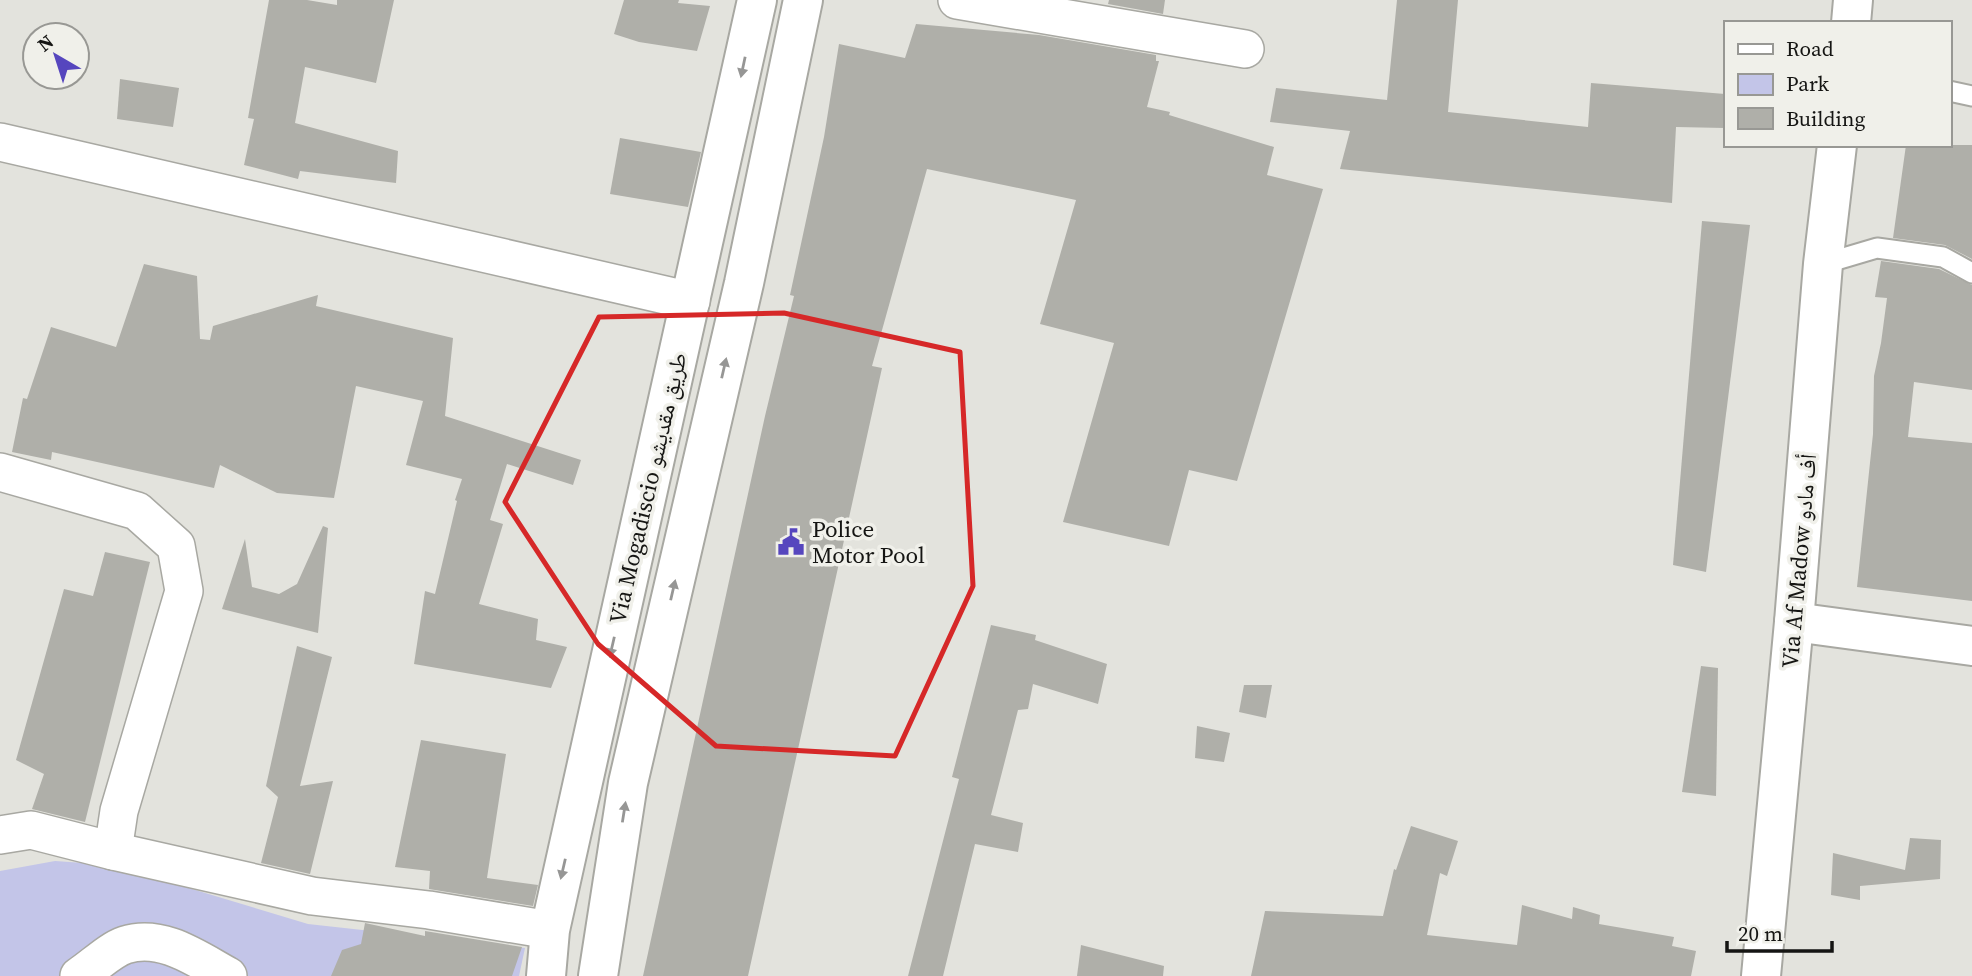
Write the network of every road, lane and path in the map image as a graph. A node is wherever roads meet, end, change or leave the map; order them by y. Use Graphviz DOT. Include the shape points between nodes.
graph roads {
  1 [pos="757,0"];
  2 [pos="803,0"];
  3 [pos="957,0"];
  4 [pos="1853,0"];
  5 [pos="1851,21"];
  6 [pos="1245,49"];
  7 [pos="1951,91"];
  8 [pos="1972,96"];
  9 [pos="729,132"];
  10 [pos="774,141"];
  11 [pos="0,142"];
  12 [pos="1837,147"];
  13 [pos="1823,264"];
  14 [pos="1972,273"];
  15 [pos="691,302"];
  16 [pos="669,391"];
  17 [pos="716,404"];
  18 [pos="0,471"];
  19 [pos="1794,622"];
  20 [pos="1972,646"];
  21 [pos="0,835"];
  22 [pos="113,851"];
  23 [pos="550,930"];
  24 [pos="79,976"];
  25 [pos="228,976"];
  26 [pos="546,976"];
  27 [pos="598,976"];
  28 [pos="1761,976"];
  1 -- 9 [label="main road, Via Mogadiscio طريق مقديشو, one-way"];
  2 -- 10 [label="main road, Via Mogadiscio طريق مقديشو"];
  3 -- 6 [label="street"];
  4 -- 5 [label="main road"];
  7 -- 8 [label="lane"];
  9 -- 10 [label="main road"];
  9 -- 15 [label="main road, Via Mogadiscio طريق مقديشو"];
  17 -- 10 [label="main road, Via Mogadiscio طريق مقديشو, one-way"];
  11 -- 15 [label="street"];
  12 -- 13 [label="main road, Via Af Madow أف مادو"];
  13 -- 14 [label="lane" via="1877,248 1943,257"];
  13 -- 19 [label="main road, Via Af Madow أف مادو"];
  15 -- 16 [label="main road, Via Mogadiscio طريق مقديشو"];
  16 -- 17 [label="main road"];
  16 -- 23 [label="main road, Via Mogadiscio طريق مقديشو, one-way"];
  27 -- 17 [label="main road, Via Mogadiscio طريق مقديشو, one-way" via="628,783"];
  18 -- 22 [label="street" via="137,511 176,546 184,591 120,811"];
  19 -- 20 [label="main road"];
  19 -- 28 [label="main road, Via Af Madow أف مادو"];
  21 -- 22 [label="street" via="31,830"];
  22 -- 23 [label="street" via="312,896"];
  23 -- 26 [label="main road, Via Mogadiscio طريق مقديشو"];
  24 -- 25 [label="street" via="124,945 149,942 179,949"];
}
